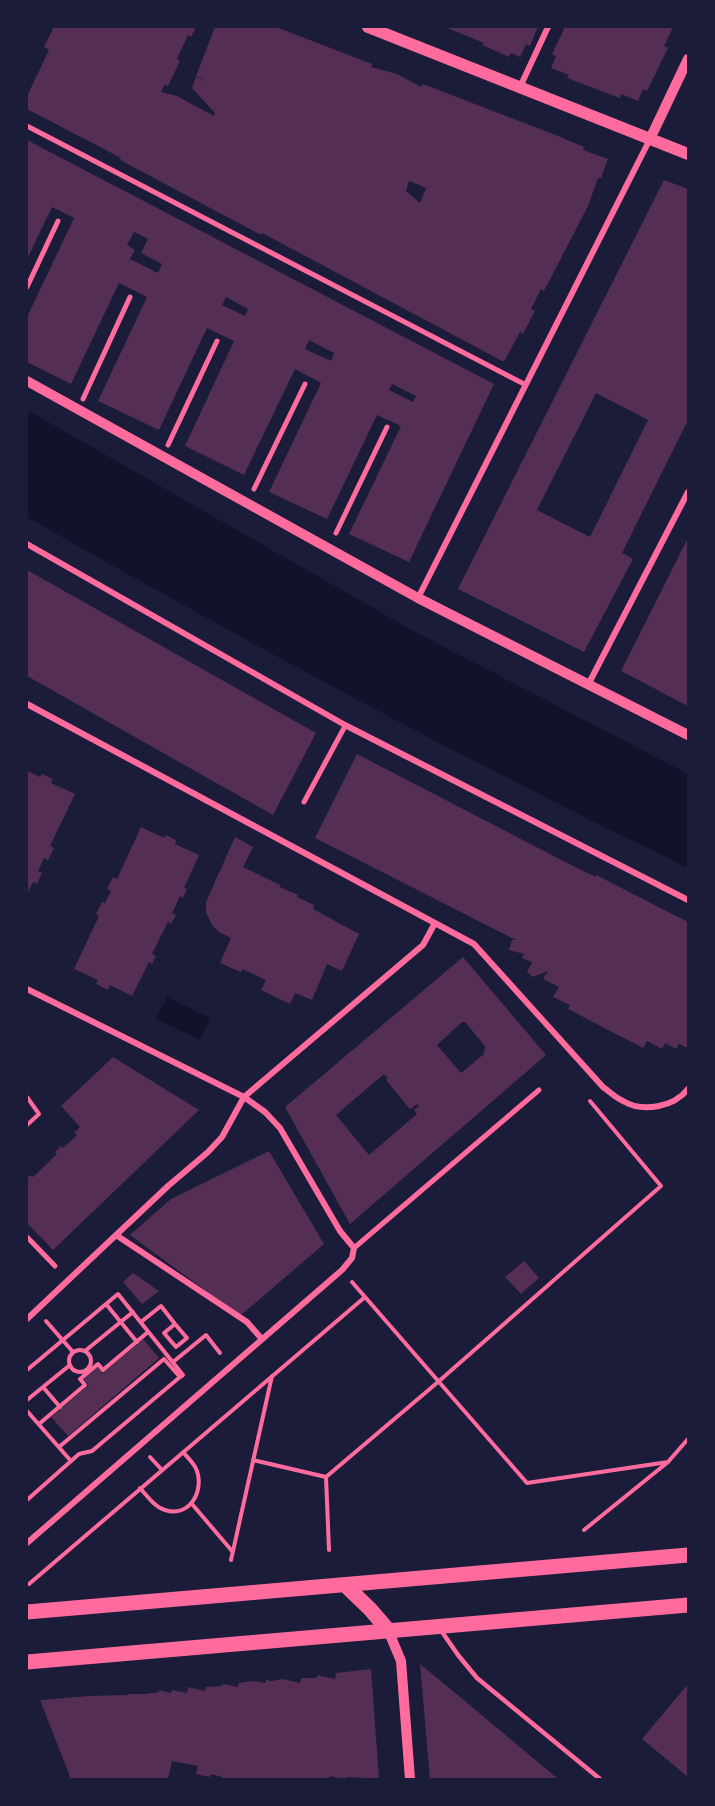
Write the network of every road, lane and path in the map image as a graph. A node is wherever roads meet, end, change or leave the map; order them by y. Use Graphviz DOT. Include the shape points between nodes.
graph roads {
  1 [pos="548,27"];
  2 [pos="370,28"];
  3 [pos="688,59"];
  4 [pos="519,87"];
  5 [pos="27,126"];
  6 [pos="650,139"];
  7 [pos="688,154"];
  8 [pos="58,221"];
  9 [pos="27,287"];
  10 [pos="130,297"];
  11 [pos="217,341"];
  12 [pos="27,381"];
  13 [pos="304,384"];
  14 [pos="524,384"];
  15 [pos="83,399"];
  16 [pos="387,427"];
  17 [pos="168,446"];
  18 [pos="254,489"];
  19 [pos="688,492"];
  20 [pos="336,533"];
  21 [pos="27,544"];
  22 [pos="417,598"];
  23 [pos="588,685"];
  24 [pos="27,704"];
  25 [pos="344,728"];
  26 [pos="688,735"];
  27 [pos="304,802"];
  28 [pos="688,900"];
  29 [pos="435,923"];
  30 [pos="27,989"];
  31 [pos="688,1089"];
  32 [pos="539,1090"];
  33 [pos="27,1097"];
  34 [pos="244,1097"];
  35 [pos="586,1097"];
  36 [pos="27,1125"];
  37 [pos="116,1235"];
  38 [pos="27,1237"];
  39 [pos="354,1248"];
  40 [pos="55,1266"];
  41 [pos="348,1277"];
  42 [pos="365,1297"];
  43 [pos="106,1304"];
  44 [pos="133,1312"];
  45 [pos="27,1319"];
  46 [pos="121,1322"];
  47 [pos="141,1322"];
  48 [pos="175,1324"];
  49 [pos="148,1332"];
  50 [pos="62,1338"];
  51 [pos="261,1338"];
  52 [pos="137,1341"];
  53 [pos="85,1351"];
  54 [pos="73,1352"];
  55 [pos="223,1356"];
  56 [pos="173,1362"];
  57 [pos="70,1365"];
  58 [pos="27,1370"];
  59 [pos="89,1371"];
  60 [pos="272,1376"];
  61 [pos="180,1377"];
  62 [pos="438,1382"];
  63 [pos="43,1387"];
  64 [pos="27,1400"];
  65 [pos="60,1407"];
  66 [pos="27,1411"];
  67 [pos="39,1424"];
  68 [pos="688,1439"];
  69 [pos="59,1447"];
  70 [pos="145,1450"];
  71 [pos="183,1452"];
  72 [pos="253,1460"];
  73 [pos="70,1461"];
  74 [pos="668,1461"];
  75 [pos="162,1470"];
  76 [pos="326,1477"];
  77 [pos="140,1488"];
  78 [pos="27,1500"];
  79 [pos="192,1504"];
  80 [pos="584,1530"];
  81 [pos="27,1543"];
  82 [pos="329,1550"];
  83 [pos="233,1552"];
  84 [pos="688,1555"];
  85 [pos="231,1560"];
  86 [pos="29,1584"];
  87 [pos="345,1585"];
  88 [pos="688,1605"];
  89 [pos="27,1612"];
  90 [pos="438,1627"];
  91 [pos="388,1630"];
  92 [pos="27,1662"];
  93 [pos="410,1779"];
  94 [pos="600,1779"];
  1 -- 4 [label="street"];
  2 -- 4 [label="main road"];
  3 -- 6 [label="street"];
  4 -- 6 [label="main road"];
  5 -- 14 [label="street"];
  6 -- 7 [label="main road"];
  6 -- 14 [label="street"];
  8 -- 9 [label="street"];
  10 -- 15 [label="street"];
  11 -- 17 [label="street"];
  12 -- 22 [label="street"];
  13 -- 18 [label="street"];
  14 -- 22 [label="street"];
  16 -- 20 [label="street"];
  19 -- 23 [label="street"];
  21 -- 28 [label="street" via="345,725"];
  22 -- 23 [label="street"];
  23 -- 26 [label="street"];
  24 -- 29 [label="street"];
  25 -- 27 [label="street"];
  29 -- 31 [label="street" via="474,944 603,1087 624,1103 648,1108 668,1103"];
  29 -- 34 [label="street" via="423,945"];
  30 -- 34 [label="street"];
  32 -- 39 [label="street"];
  33 -- 36 [label="path" via="39,1114"];
  34 -- 37 [label="street" via="222,1137"];
  34 -- 39 [label="street" via="280,1128"];
  35 -- 62 [label="path" via="661,1186"];
  37 -- 45 [label="street"];
  37 -- 51 [label="street" via="247,1322"];
  38 -- 40 [label="street"];
  39 -- 51 [label="street" via="352,1258 342,1270"];
  41 -- 42 [label="path"];
  42 -- 60 [label="path"];
  42 -- 62 [label="path"];
  43 -- 44 [label="path" via="118,1294"];
  43 -- 46 [label="path"];
  43 -- 50 [label="path"];
  44 -- 46 [label="path"];
  44 -- 47 [label="path"];
  46 -- 52 [label="path"];
  46 -- 53 [label="path"];
  47 -- 48 [label="path" via="160,1306"];
  47 -- 49 [label="path"];
  48 -- 48 [label="path" via="187,1338 176,1347 164,1333"];
  49 -- 52 [label="path"];
  49 -- 56 [label="path"];
  50 -- 54 [label="path"];
  50 -- 58 [label="path"];
  51 -- 81 [label="street"];
  52 -- 59 [label="path" via="103,1370 98,1364"];
  53 -- 54 [label="path"];
  53 -- 59 [label="path" via="91,1360"];
  54 -- 57 [label="path"];
  55 -- 56 [label="path" via="206,1335"];
  56 -- 61 [label="path" via="183,1375"];
  57 -- 59 [label="path" via="77,1372"];
  57 -- 63 [label="path"];
  59 -- 65 [label="path" via="80,1379 86,1385"];
  60 -- 71 [label="path"];
  60 -- 72 [label="path"];
  61 -- 69 [label="path" via="164,1359"];
  61 -- 73 [label="path" via="92,1451"];
  62 -- 74 [label="path" via="527,1484"];
  62 -- 76 [label="path"];
  63 -- 64 [label="path"];
  63 -- 65 [label="path"];
  65 -- 67 [label="path"];
  66 -- 67 [label="path"];
  67 -- 69 [label="path"];
  68 -- 74 [label="path"];
  69 -- 73 [label="path"];
  70 -- 75 [label="path"];
  71 -- 75 [label="path"];
  71 -- 79 [label="path" via="197,1469 199,1479"];
  72 -- 76 [label="path"];
  72 -- 83 [label="path"];
  73 -- 78 [label="path"];
  74 -- 80 [label="path"];
  75 -- 77 [label="path"];
  76 -- 82 [label="path"];
  77 -- 79 [label="path" via="165,1510 184,1509"];
  77 -- 86 [label="path"];
  79 -- 83 [label="path"];
  83 -- 85 [label="path"];
  84 -- 87 [label="main road"];
  87 -- 89 [label="main road"];
  87 -- 91 [label="main road"];
  88 -- 90 [label="main road"];
  90 -- 91 [label="main road"];
  90 -- 94 [label="lane" via="477,1678"];
  91 -- 92 [label="main road"];
  91 -- 93 [label="street" via="401,1661"];
}
